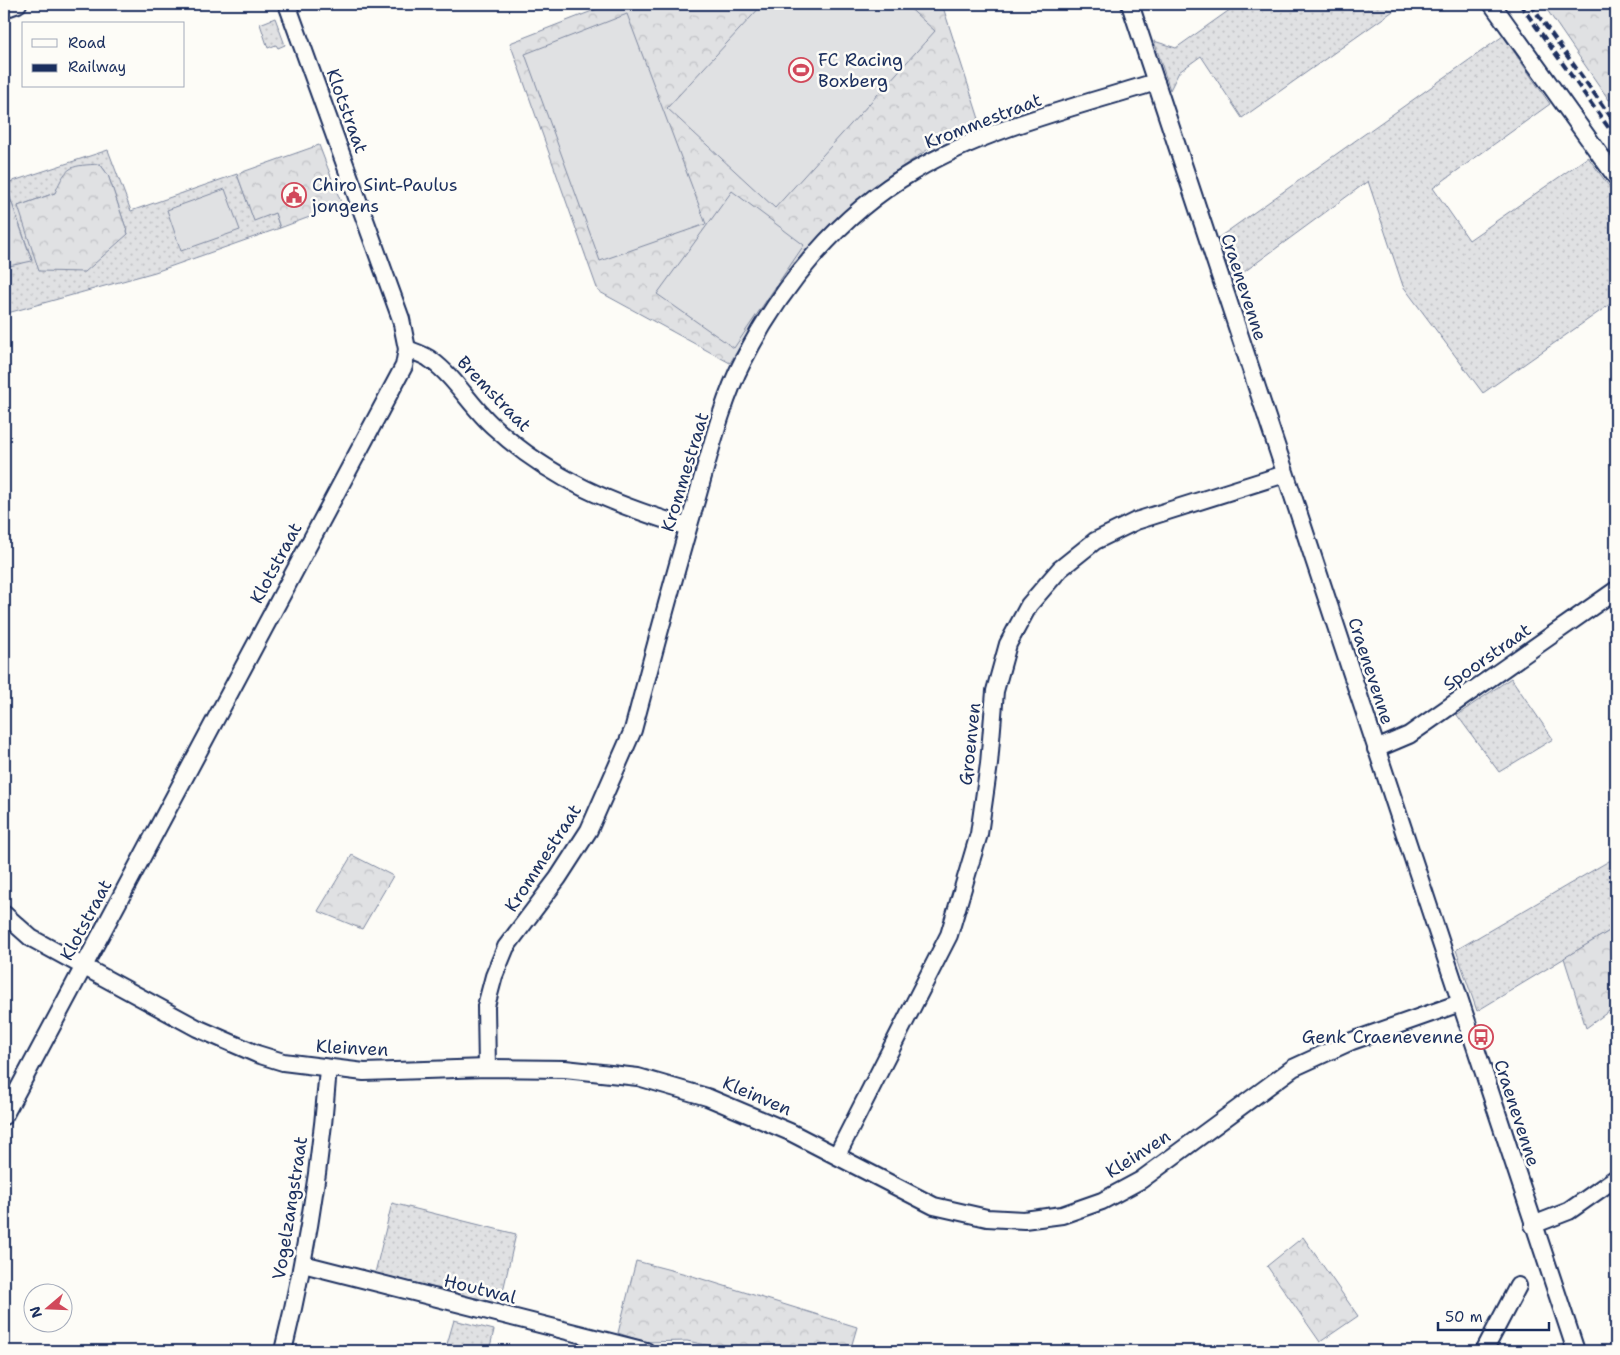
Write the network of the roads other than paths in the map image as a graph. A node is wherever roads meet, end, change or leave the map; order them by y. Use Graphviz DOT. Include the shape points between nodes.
graph roads {
  1 [pos="18,4"];
  2 [pos="287,4"];
  3 [pos="1130,4"];
  4 [pos="1492,4"];
  5 [pos="4,9"];
  6 [pos="1156,82"];
  7 [pos="1616,178"];
  8 [pos="407,349"];
  9 [pos="1285,474"];
  10 [pos="688,527"];
  11 [pos="1616,590"];
  12 [pos="1376,749"];
  13 [pos="4,914"];
  14 [pos="84,967"];
  15 [pos="1460,1003"];
  16 [pos="487,1068"];
  17 [pos="328,1069"];
  18 [pos="4,1116"];
  19 [pos="837,1155"];
  20 [pos="1616,1178"];
  21 [pos="1533,1225"];
  22 [pos="303,1264"];
  23 [pos="1518,1286"];
  24 [pos="283,1351"];
  25 [pos="646,1351"];
  26 [pos="1484,1351"];
  27 [pos="1576,1351"];
  1 -- 5 [label="street"];
  2 -- 8 [label="street, Klotstraat" via="401,319"];
  3 -- 6 [label="street, Craenevenne"];
  4 -- 7 [label="street"];
  6 -- 9 [label="street, Craenevenne"];
  6 -- 10 [label="street, Krommestraat" via="1014,127 958,148 912,171 874,199 814,253 765,322 742,362 715,435"];
  8 -- 10 [label="street, Bremstraat" via="430,359 492,426 564,479 611,502"];
  8 -- 14 [label="street, Klotstraat" via="404,366"];
  9 -- 12 [label="street, Craenevenne"];
  9 -- 19 [label="street, Groenven" via="1136,521 1095,541 1060,569 1029,605 1008,644 996,691 980,834 949,935"];
  10 -- 16 [label="street, Krommestraat" via="633,730 618,767 589,830 506,948 494,976 486,1006"];
  11 -- 12 [label="street, Spoorstraat" via="1409,735"];
  12 -- 15 [label="street, Craenevenne"];
  13 -- 14 [label="street, Kleinven" via="31,938"];
  14 -- 17 [label="street, Kleinven" via="197,1028 257,1054"];
  14 -- 18 [label="street, Klotstraat"];
  15 -- 19 [label="street, Kleinven" via="1352,1041 1293,1068 1141,1180 1102,1201 1062,1215 1024,1220 987,1218 934,1206"];
  15 -- 21 [label="street, Craenevenne"];
  16 -- 17 [label="street, Kleinven" via="364,1072"];
  16 -- 19 [label="street, Kleinven" via="565,1069 638,1077 707,1096"];
  17 -- 22 [label="street, Vogelzangstraat" via="323,1131"];
  20 -- 21 [label="street" via="1569,1211"];
  21 -- 27 [label="street, Craenevenne"];
  22 -- 24 [label="street, Vogelzangstraat"];
  22 -- 25 [label="street, Houtwal"];
  23 -- 26 [label="street"];
}
